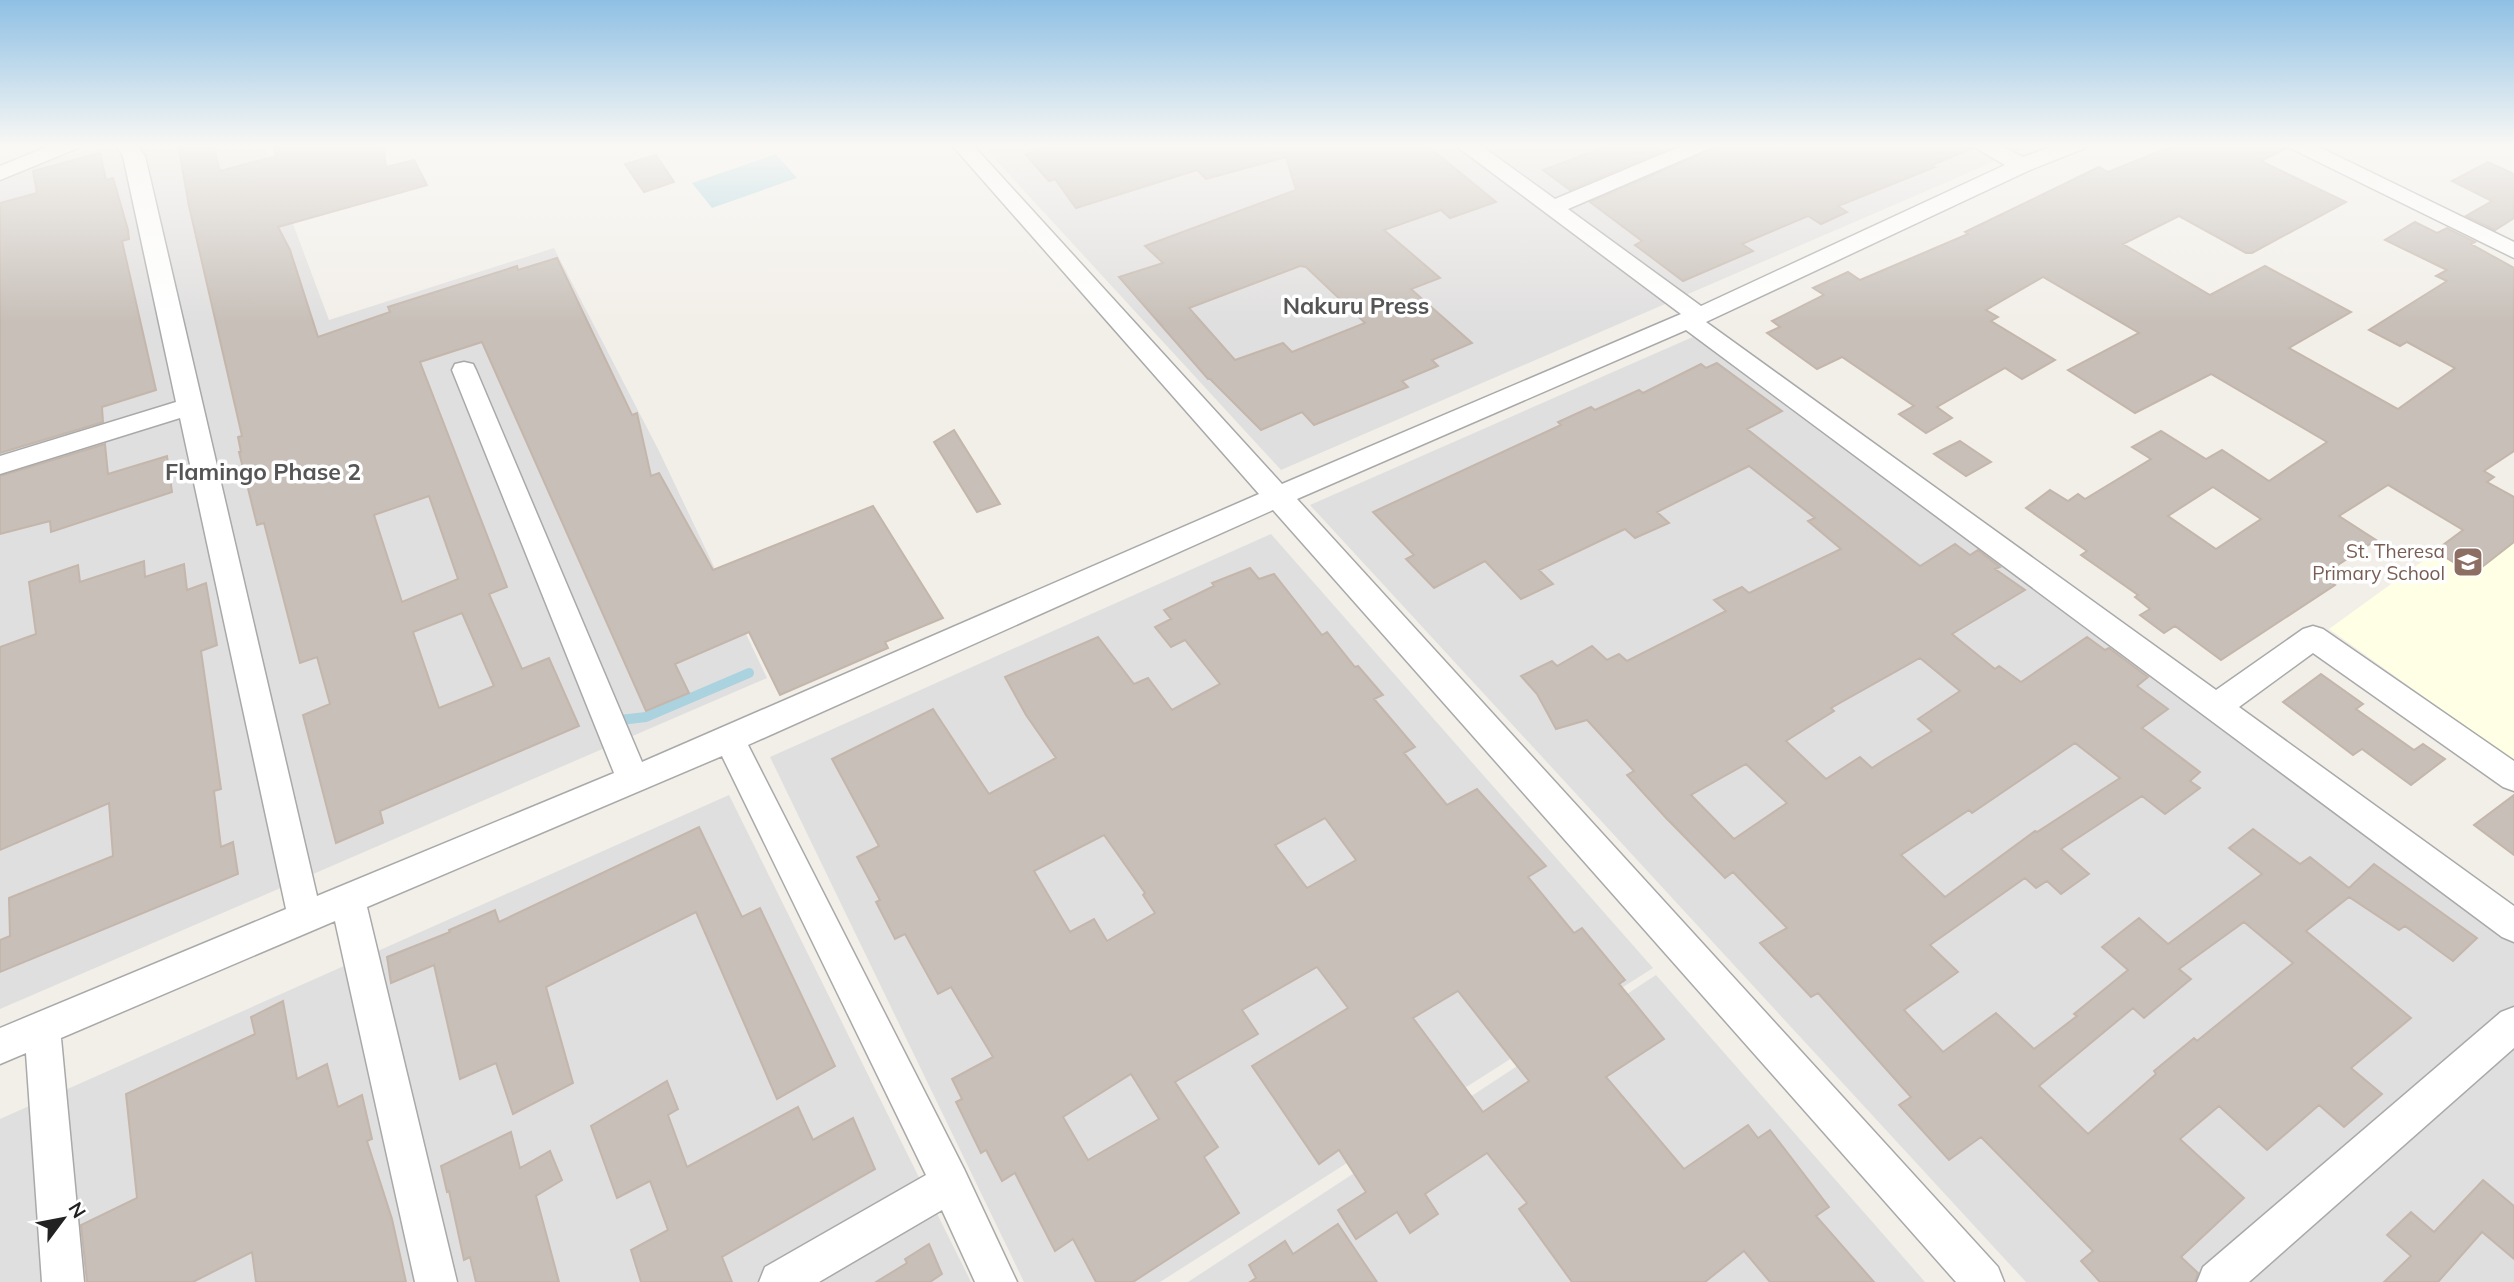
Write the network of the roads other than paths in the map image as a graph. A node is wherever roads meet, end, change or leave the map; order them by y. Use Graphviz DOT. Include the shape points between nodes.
graph roads {
  1 [pos="145,204"];
  2 [pos="1015,204"];
  3 [pos="1546,204"];
  4 [pos="1562,204"];
  5 [pos="1939,204"];
  6 [pos="2418,204"];
  7 [pos="1552,208"];
  8 [pos="2514,251"];
  9 [pos="1694,318"];
  10 [pos="464,370"];
  11 [pos="192,406"];
  12 [pos="0,466"];
  13 [pos="1279,496"];
  14 [pos="2217,706"];
  15 [pos="729,740"];
  16 [pos="2514,778"];
  17 [pos="633,779"];
  18 [pos="348,901"];
  19 [pos="305,918"];
  20 [pos="2514,926"];
  21 [pos="2514,1024"];
  22 [pos="42,1026"];
  23 [pos="0,1046"];
  24 [pos="950,1183"];
  25 [pos="63,1282"];
  26 [pos="436,1282"];
  27 [pos="780,1282"];
  28 [pos="996,1282"];
  29 [pos="1983,1282"];
  30 [pos="2218,1282"];
  1 -- 11 [label="street"];
  2 -- 13 [label="street"];
  3 -- 7 [label="street"];
  4 -- 7 [label="street"];
  5 -- 9 [label="street"];
  6 -- 8 [label="street"];
  7 -- 9 [label="street"];
  9 -- 13 [label="street"];
  9 -- 14 [label="street"];
  10 -- 17 [label="street"];
  11 -- 12 [label="street"];
  11 -- 19 [label="street"];
  13 -- 15 [label="street"];
  13 -- 29 [label="street"];
  14 -- 16 [label="street" via="2313,637"];
  14 -- 20 [label="street"];
  15 -- 17 [label="street"];
  15 -- 24 [label="street"];
  17 -- 18 [label="street"];
  18 -- 19 [label="street"];
  18 -- 26 [label="street"];
  19 -- 22 [label="street"];
  21 -- 30 [label="street"];
  22 -- 23 [label="street"];
  22 -- 25 [label="street"];
  24 -- 27 [label="street"];
  24 -- 28 [label="street"];
}
